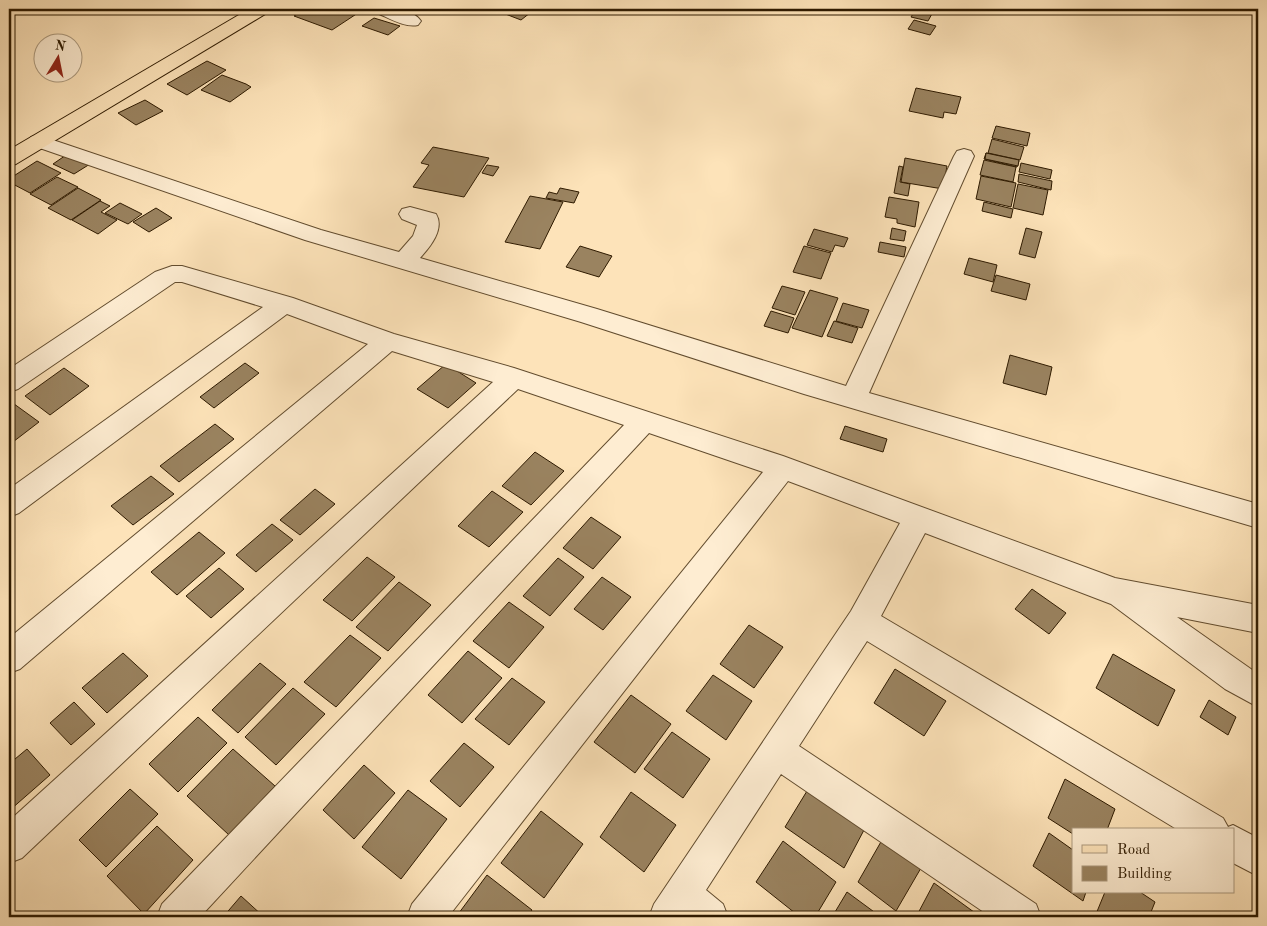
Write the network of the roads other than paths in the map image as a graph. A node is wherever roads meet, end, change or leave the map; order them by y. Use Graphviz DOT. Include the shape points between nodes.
graph roads {
  1 [pos="261,9"];
  2 [pos="383,9"];
  3 [pos="412,20"];
  4 [pos="38,141"];
  5 [pos="964,156"];
  6 [pos="9,159"];
  7 [pos="410,214"];
  8 [pos="405,260"];
  9 [pos="284,304"];
  10 [pos="388,340"];
  11 [pos="514,378"];
  12 [pos="9,382"];
  13 [pos="854,398"];
  14 [pos="643,422"];
  15 [pos="783,467"];
  16 [pos="9,504"];
  17 [pos="1258,516"];
  18 [pos="918,518"];
  19 [pos="1115,592"];
  20 [pos="1258,620"];
  21 [pos="862,621"];
  22 [pos="9,658"];
  23 [pos="1258,691"];
  24 [pos="776,751"];
  25 [pos="1208,828"];
  26 [pos="1234,844"];
  27 [pos="9,845"];
  28 [pos="1258,858"];
  29 [pos="675,906"];
  30 [pos="175,917"];
  31 [pos="425,917"];
  32 [pos="710,917"];
  33 [pos="1024,917"];
  1 -- 4 [label="main road"];
  2 -- 3 [label="street"];
  4 -- 6 [label="main road"];
  4 -- 8 [label="street" via="313,235"];
  5 -- 13 [label="street"];
  7 -- 8 [label="street" via="428,219 429,226 418,246"];
  8 -- 13 [label="street"];
  9 -- 10 [label="street"];
  9 -- 12 [label="street" via="182,274 172,274"];
  9 -- 16 [label="street"];
  10 -- 11 [label="street"];
  10 -- 22 [label="street"];
  11 -- 14 [label="street"];
  11 -- 27 [label="street"];
  13 -- 17 [label="street"];
  14 -- 15 [label="street"];
  14 -- 30 [label="street"];
  15 -- 18 [label="street"];
  15 -- 31 [label="street"];
  18 -- 19 [label="street"];
  18 -- 21 [label="street"];
  19 -- 20 [label="street"];
  19 -- 23 [label="street"];
  21 -- 24 [label="street"];
  21 -- 25 [label="street"];
  24 -- 29 [label="street"];
  24 -- 33 [label="street"];
  26 -- 28 [label="street"];
  29 -- 32 [label="street"];
}
